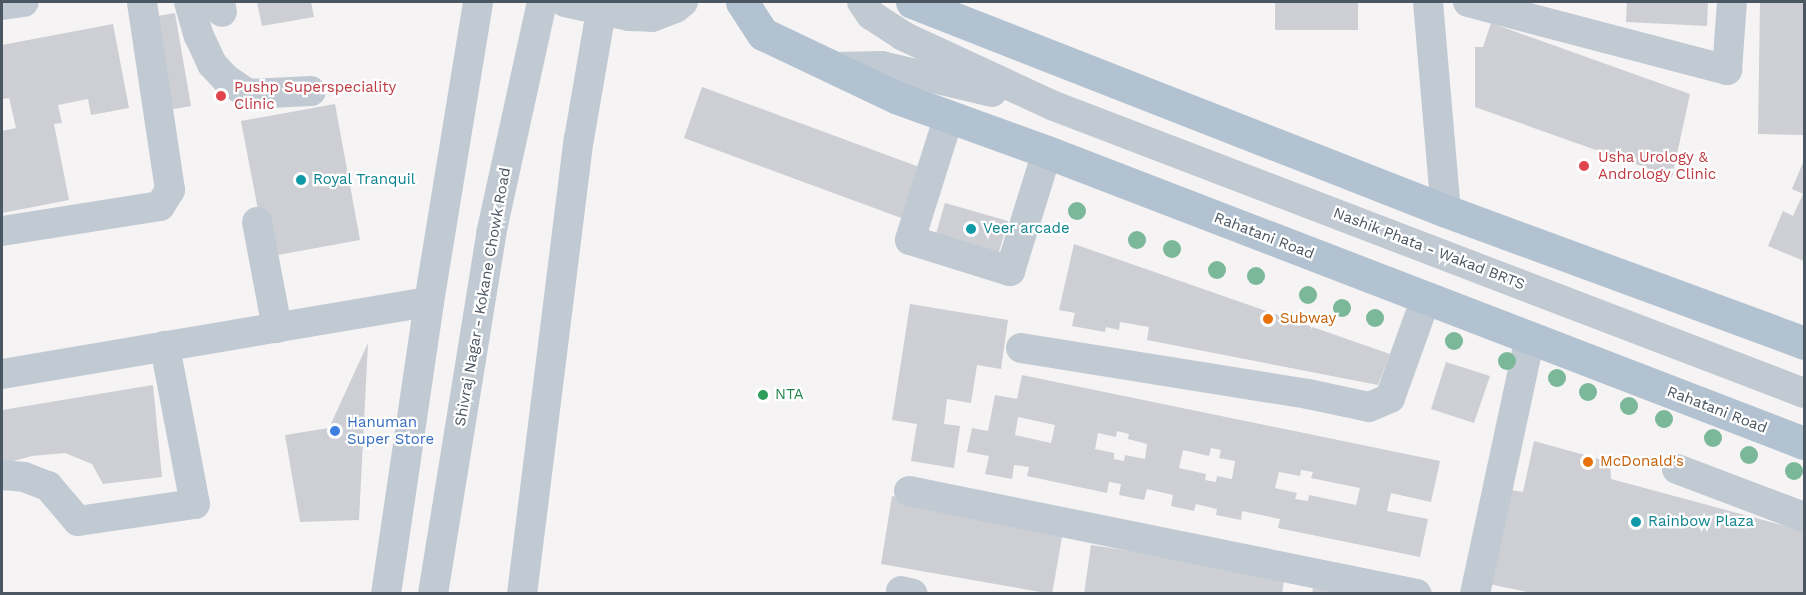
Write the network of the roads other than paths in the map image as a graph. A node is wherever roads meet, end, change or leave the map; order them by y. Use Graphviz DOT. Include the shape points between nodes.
graph roads {
  1 [pos="24,2"];
  2 [pos="189,2"];
  3 [pos="478,2"];
  4 [pos="542,2"];
  5 [pos="565,2"];
  6 [pos="683,2"];
  7 [pos="742,2"];
  8 [pos="862,2"];
  9 [pos="912,2"];
  10 [pos="1428,2"];
  11 [pos="1468,2"];
  12 [pos="1732,2"];
  13 [pos="2,5"];
  14 [pos="143,6"];
  15 [pos="601,11"];
  16 [pos="833,67"];
  17 [pos="311,91"];
  18 [pos="1054,106"];
  19 [pos="949,116"];
  20 [pos="1047,152"];
  21 [pos="1446,211"];
  22 [pos="257,222"];
  23 [pos="2,231"];
  24 [pos="1426,298"];
  25 [pos="429,302"];
  26 [pos="277,328"];
  27 [pos="1530,338"];
  28 [pos="1804,344"];
  29 [pos="165,346"];
  30 [pos="1021,348"];
  31 [pos="2,374"];
  32 [pos="1804,393"];
  33 [pos="1804,443"];
  34 [pos="1677,469"];
  35 [pos="2,476"];
  36 [pos="909,491"];
  37 [pos="1804,517"];
  38 [pos="386,594"];
  39 [pos="433,594"];
  40 [pos="522,594"];
  41 [pos="1417,594"];
  42 [pos="1475,594"];
  1 -- 13 [label="street"];
  2 -- 14 [label="street"];
  2 -- 17 [label="street" via="212,64 226,79 248,94"];
  3 -- 25 [label="street"];
  4 -- 39 [label="street, Shivraj Nagar - Kokane Chowk Road" via="491,234"];
  5 -- 15 [label="street"];
  6 -- 15 [label="street" via="652,17"];
  7 -- 16 [label="main road, Rahatani Road" via="763,34"];
  8 -- 18 [label="street, Nashik Phata - Wakad BRTS" via="871,15 903,36"];
  9 -- 21 [label="main road"];
  10 -- 21 [label="street"];
  11 -- 12 [label="street" via="1727,70"];
  14 -- 23 [label="street" via="170,190 160,206"];
  15 -- 40 [label="street" via="579,139"];
  16 -- 18 [label="street, Nashik Phata - Wakad BRTS" via="882,66"];
  16 -- 19 [label="main road, Rahatani Road" via="898,98"];
  18 -- 32 [label="street, Nashik Phata - Wakad BRTS"];
  19 -- 20 [label="main road, Rahatani Road"];
  19 -- 20 [label="street" via="910,240 1010,271"];
  20 -- 24 [label="main road, Rahatani Road"];
  21 -- 28 [label="main road"];
  22 -- 26 [label="street"];
  24 -- 27 [label="main road, Rahatani Road"];
  24 -- 30 [label="street" via="1389,398 1369,407"];
  25 -- 26 [label="street"];
  25 -- 38 [label="street"];
  26 -- 29 [label="street"];
  27 -- 33 [label="main road, Rahatani Road"];
  27 -- 42 [label="street"];
  29 -- 31 [label="street"];
  29 -- 35 [label="street" via="195,504 78,521 48,486 24,477"];
  34 -- 37 [label="street"];
  36 -- 41 [label="street"];
}
